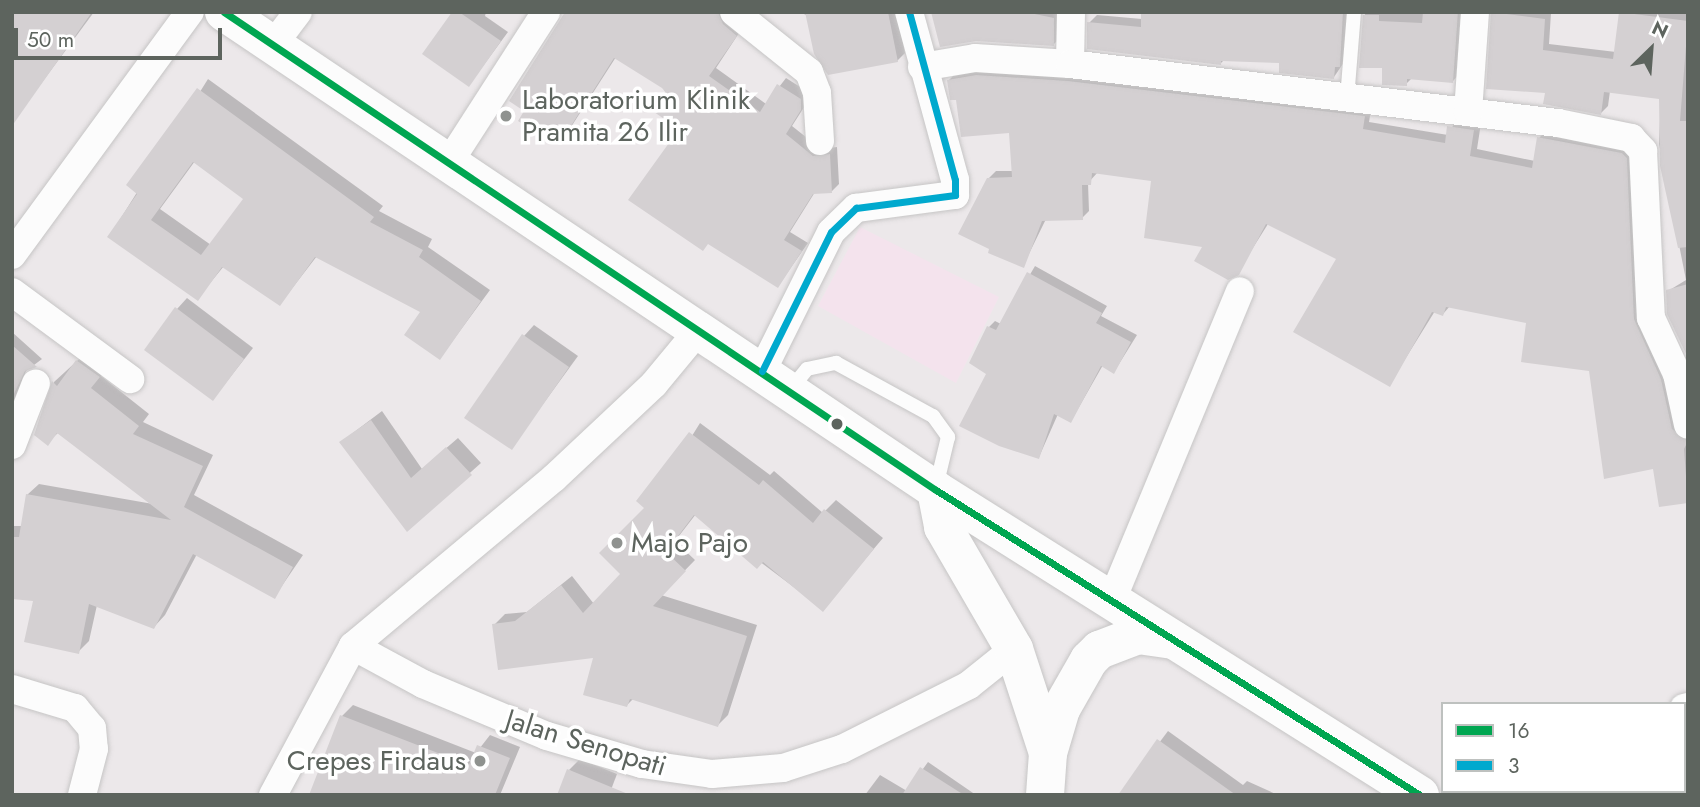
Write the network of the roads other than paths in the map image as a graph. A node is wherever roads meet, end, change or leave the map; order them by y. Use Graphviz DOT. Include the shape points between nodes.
graph roads {
  1 [pos="190,12"];
  2 [pos="225,12"];
  3 [pos="298,12"];
  4 [pos="546,12"];
  5 [pos="733,12"];
  6 [pos="909,12"];
  7 [pos="1071,12"];
  8 [pos="1354,12"];
  9 [pos="1475,12"];
  10 [pos="274,46"];
  11 [pos="1070,64"];
  12 [pos="922,67"];
  13 [pos="1347,99"];
  14 [pos="1468,112"];
  15 [pos="820,141"];
  16 [pos="448,164"];
  17 [pos="12,255"];
  18 [pos="1240,290"];
  19 [pos="12,292"];
  20 [pos="697,332"];
  21 [pos="130,379"];
  22 [pos="776,381"];
  23 [pos="36,383"];
  24 [pos="1688,425"];
  25 [pos="12,445"];
  26 [pos="936,489"];
  27 [pos="1112,600"];
  28 [pos="1174,640"];
  29 [pos="353,646"];
  30 [pos="1014,649"];
  31 [pos="12,689"];
  32 [pos="1048,753"];
  33 [pos="82,795"];
  34 [pos="273,795"];
  35 [pos="1045,795"];
  36 [pos="1419,795"];
  1 -- 17 [label="street"];
  2 -- 10 [label="main road"];
  3 -- 10 [label="street"];
  4 -- 16 [label="street"];
  5 -- 15 [label="street" via="809,72 817,93"];
  6 -- 12 [label="street"];
  7 -- 11 [label="street"];
  8 -- 13 [label="lane"];
  9 -- 14 [label="street"];
  10 -- 16 [label="main road"];
  11 -- 12 [label="street" via="975,58"];
  11 -- 13 [label="street"];
  12 -- 22 [label="street" via="955,180 954,195 856,208 831,232"];
  13 -- 14 [label="street"];
  14 -- 24 [label="street" via="1558,123 1631,138 1640,145 1651,318 1677,374"];
  16 -- 20 [label="main road"];
  18 -- 27 [label="street"];
  19 -- 21 [label="street"];
  20 -- 22 [label="main road"];
  20 -- 29 [label="street" via="654,384 572,462"];
  22 -- 26 [label="main road"];
  22 -- 26 [label="lane" via="836,363 933,416 948,437"];
  23 -- 25 [label="street"];
  26 -- 27 [label="main road"];
  26 -- 30 [label="main road" via="943,527"];
  27 -- 28 [label="main road"];
  28 -- 32 [label="main road" via="1138,635 1099,650 1067,694"];
  28 -- 36 [label="main road"];
  29 -- 30 [label="street, Jalan Senopati" via="423,684 547,736 642,764 712,774 783,768 842,749 957,692"];
  29 -- 34 [label="street"];
  30 -- 32 [label="main road"];
  31 -- 33 [label="street" via="75,708 92,728 94,749"];
  32 -- 35 [label="main road"];
}
